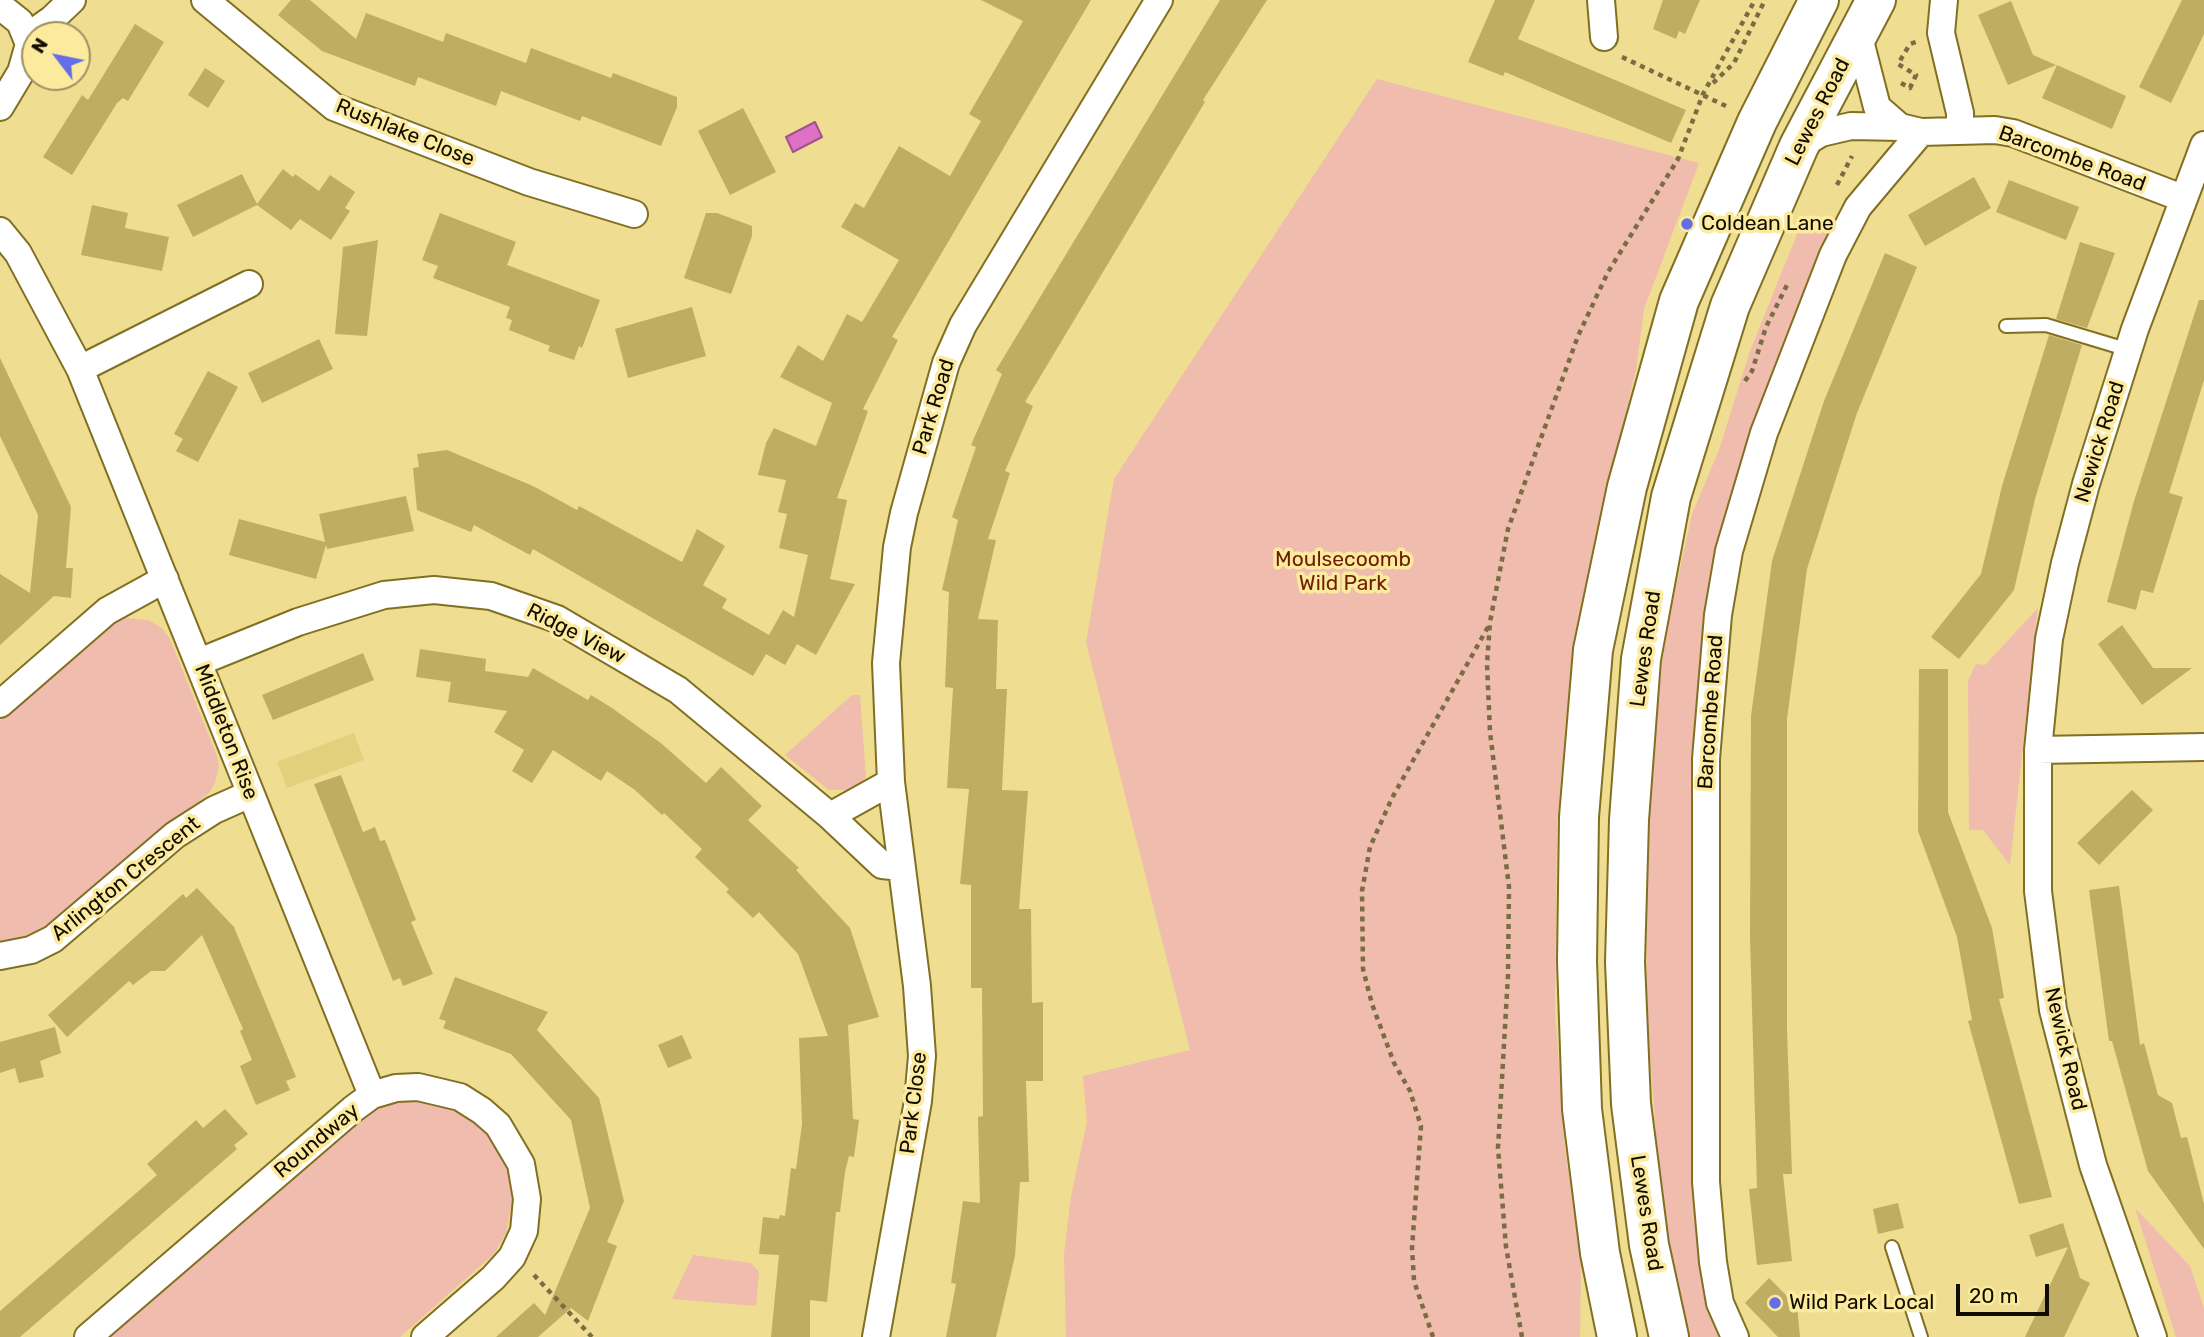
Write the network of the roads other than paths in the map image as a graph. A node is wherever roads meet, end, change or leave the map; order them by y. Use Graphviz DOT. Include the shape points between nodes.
graph roads {
  1 [pos="72,0"];
  2 [pos="205,0"];
  3 [pos="1159,0"];
  4 [pos="1601,0"];
  5 [pos="1819,0"];
  6 [pos="1876,0"];
  7 [pos="1944,0"];
  8 [pos="0,6"];
  9 [pos="49,21"];
  10 [pos="21,25"];
  11 [pos="1858,33"];
  12 [pos="1611,46"];
  13 [pos="21,67"];
  14 [pos="0,107"];
  15 [pos="1960,129"];
  16 [pos="1910,130"];
  17 [pos="2204,145"];
  18 [pos="1796,154"];
  19 [pos="2182,198"];
  20 [pos="634,214"];
  21 [pos="0,231"];
  22 [pos="249,284"];
  23 [pos="1679,301"];
  24 [pos="2006,326"];
  25 [pos="2129,350"];
  26 [pos="80,369"];
  27 [pos="165,579"];
  28 [pos="199,662"];
  29 [pos="0,704"];
  30 [pos="2204,747"];
  31 [pos="2038,750"];
  32 [pos="891,782"];
  33 [pos="250,794"];
  34 [pos="830,816"];
  35 [pos="901,867"];
  36 [pos="0,956"];
  37 [pos="373,1095"];
  38 [pos="1892,1247"];
  39 [pos="88,1337"];
  40 [pos="425,1337"];
  41 [pos="876,1337"];
  42 [pos="1617,1337"];
  43 [pos="1669,1337"];
  44 [pos="1735,1337"];
  45 [pos="1921,1337"];
  46 [pos="2153,1337"];
  1 -- 9 [label="street"];
  2 -- 20 [label="street, Rushlake Close" via="334,107 529,181"];
  3 -- 32 [label="street, Park Road" via="963,326 946,362 913,472 898,547 886,663"];
  4 -- 12 [label="street"];
  5 -- 23 [label="main road" via="1757,122"];
  6 -- 11 [label="main road, Lewes Road"];
  7 -- 15 [label="street" via="1941,33"];
  8 -- 10 [label="street"];
  11 -- 16 [label="street" via="1877,107"];
  11 -- 18 [label="main road, Lewes Road"];
  13 -- 14 [label="street"];
  15 -- 16 [label="street, Barcombe Road"];
  15 -- 19 [label="street, Barcombe Road" via="2014,133"];
  16 -- 18 [label="street" via="1838,127 1821,133"];
  16 -- 44 [label="street, Barcombe Road" via="1858,207 1833,255 1764,433 1729,551 1717,615 1706,759 1706,1182 1720,1303"];
  17 -- 19 [label="street, Newick Road"];
  18 -- 23 [label="main road" via="1761,149"];
  18 -- 43 [label="main road, Lewes Road" via="1730,306 1698,401 1671,497 1641,659 1628,859 1629,1066 1649,1245"];
  19 -- 25 [label="street, Newick Road"];
  21 -- 26 [label="street, Middleton Rise" via="18,253"];
  22 -- 26 [label="street"];
  23 -- 42 [label="main road" via="1627,487 1596,636 1579,817 1582,1109 1598,1240"];
  24 -- 25 [label="lane" via="2046,325"];
  25 -- 31 [label="street, Newick Road" via="2065,563 2049,639"];
  26 -- 27 [label="street, Middleton Rise"];
  27 -- 28 [label="street, Middleton Rise"];
  27 -- 29 [label="street" via="107,611"];
  28 -- 33 [label="street, Middleton Rise"];
  28 -- 34 [label="street, Ridge View" via="298,622 384,595 434,590 491,596 557,620 653,674 706,712"];
  30 -- 31 [label="street"];
  31 -- 46 [label="street, Newick Road" via="2038,891 2053,1010 2093,1165"];
  32 -- 34 [label="street"];
  32 -- 35 [label="street, Park Road"];
  33 -- 36 [label="street, Arlington Crescent" via="176,835 53,939 31,950"];
  33 -- 37 [label="street, Middleton Rise"];
  34 -- 35 [label="street, Ridge View" via="882,865"];
  35 -- 41 [label="street, Park Close" via="918,986 922,1056"];
  37 -- 39 [label="street, Roundway"];
  37 -- 40 [label="street, Roundway" via="407,1087 440,1090 482,1111 498,1125 521,1164 526,1188 524,1231 512,1257"];
  38 -- 45 [label="lane"];
}
